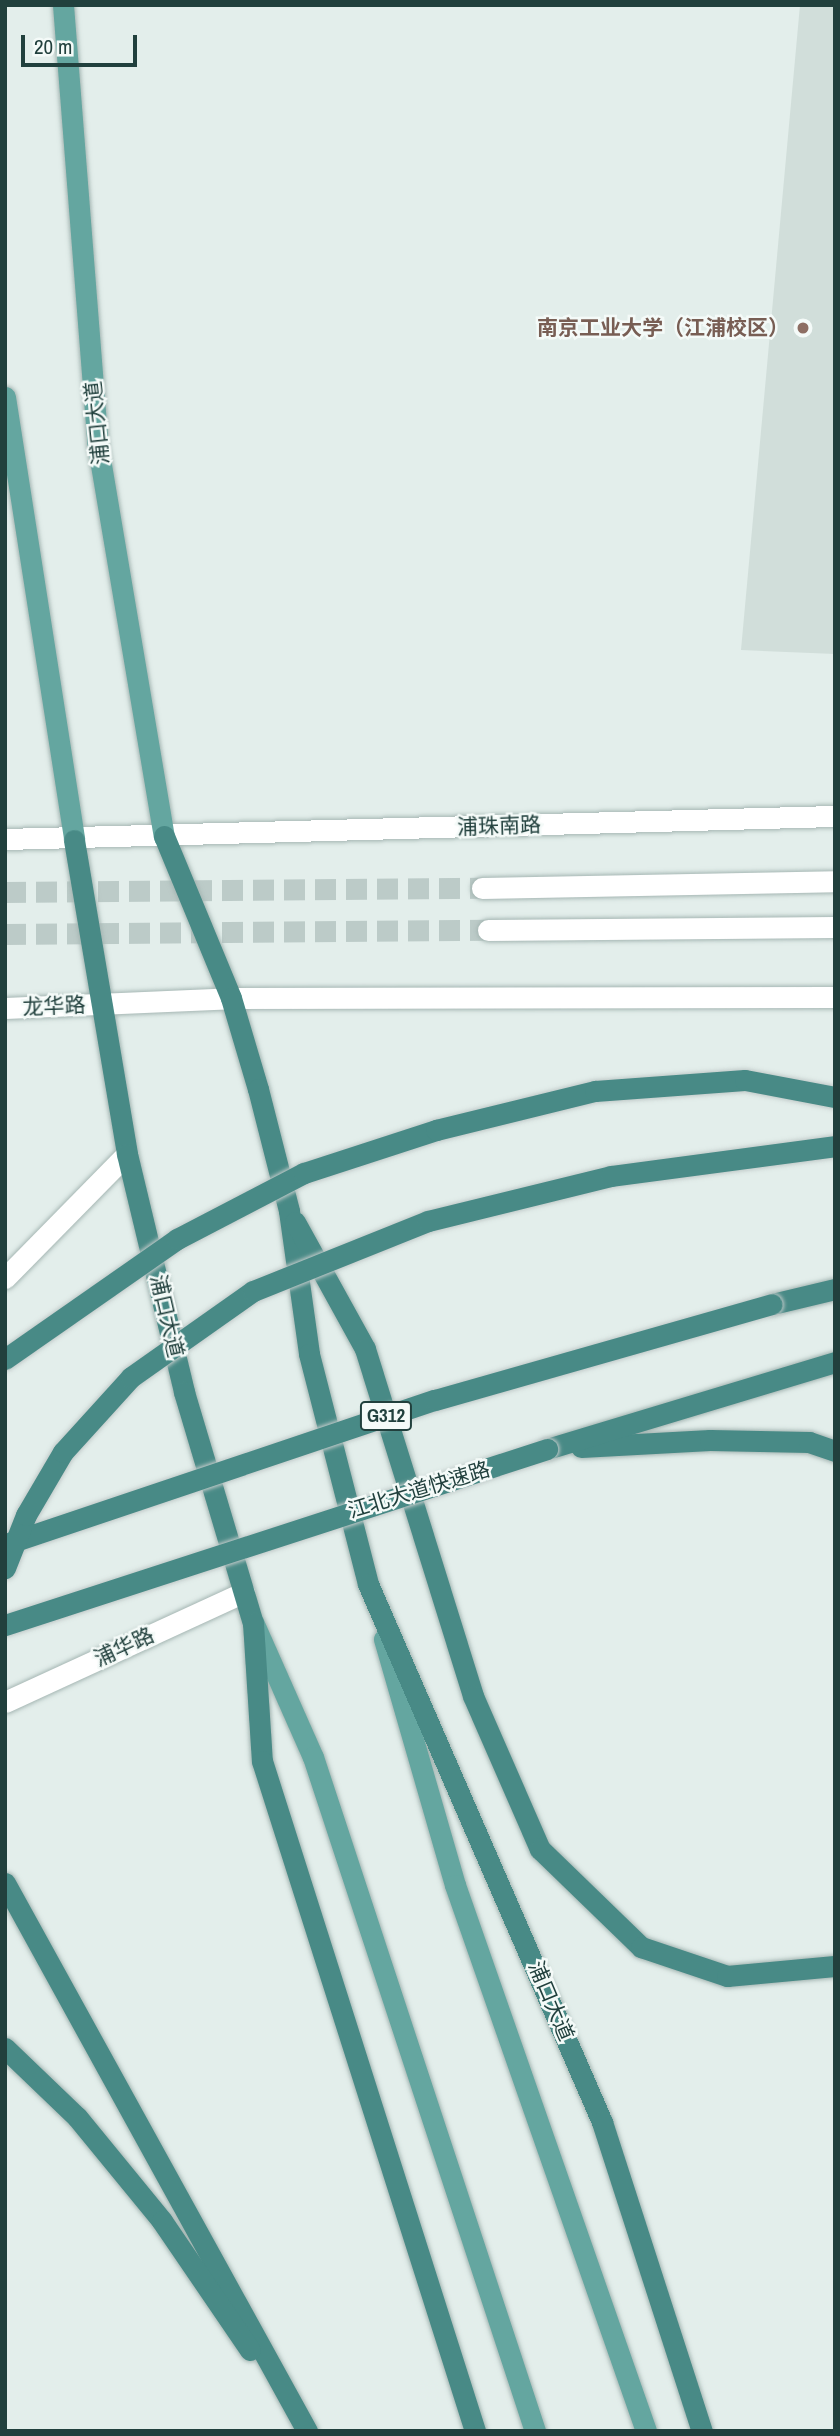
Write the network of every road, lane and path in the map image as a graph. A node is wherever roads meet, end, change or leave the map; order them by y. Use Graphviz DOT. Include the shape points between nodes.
graph roads {
  1 [pos="64,5"];
  2 [pos="5,397"];
  3 [pos="835,816"];
  4 [pos="164,836"];
  5 [pos="5,839"];
  6 [pos="74,840"];
  7 [pos="835,881"];
  8 [pos="482,888"];
  9 [pos="835,927"];
  10 [pos="488,930"];
  11 [pos="835,997"];
  12 [pos="231,998"];
  13 [pos="103,1004"];
  14 [pos="5,1008"];
  15 [pos="835,1097"];
  16 [pos="835,1146"];
  17 [pos="127,1154"];
  18 [pos="289,1211"];
  19 [pos="5,1278"];
  20 [pos="835,1289"];
  21 [pos="5,1359"];
  22 [pos="835,1362"];
  23 [pos="547,1449"];
  24 [pos="835,1451"];
  25 [pos="5,1544"];
  26 [pos="5,1569"];
  27 [pos="368,1584"];
  28 [pos="244,1592"];
  29 [pos="253,1623"];
  30 [pos="5,1625"];
  31 [pos="5,1702"];
  32 [pos="5,1883"];
  33 [pos="835,1966"];
  34 [pos="5,2048"];
  35 [pos="306,2431"];
  36 [pos="475,2431"];
  37 [pos="535,2431"];
  38 [pos="646,2431"];
  39 [pos="702,2431"];
  1 -- 4 [label="main road, 浦口大道" via="98,447"];
  2 -- 6 [label="main road"];
  3 -- 4 [label="street, 浦珠南路"];
  4 -- 6 [label="street, 浦珠南路"];
  4 -- 12 [label="highway, 浦口大道"];
  5 -- 6 [label="street"];
  6 -- 13 [label="highway, 浦口大道"];
  7 -- 8 [label="street"];
  9 -- 10 [label="street"];
  11 -- 12 [label="street"];
  12 -- 13 [label="street, 龙华路"];
  12 -- 18 [label="highway, 浦口大道"];
  13 -- 14 [label="street, 龙华路"];
  13 -- 17 [label="highway, 浦口大道"];
  15 -- 21 [label="highway, bridge" via="745,1080 595,1091 436,1130 304,1173 177,1239"];
  16 -- 26 [label="highway, bridge" via="611,1176 441,1218 253,1291 131,1377 71,1443 26,1514"];
  17 -- 19 [label="street"];
  17 -- 28 [label="highway, 浦口大道" via="184,1392"];
  18 -- 27 [label="highway, 浦口大道" via="309,1354"];
  18 -- 33 [label="highway" via="365,1349 473,1696 540,1849 641,1947 727,1976"];
  20 -- 25 [label="highway, G312, bridge" via="435,1400"];
  22 -- 23 [label="highway, 江北大道快速路"];
  23 -- 24 [label="highway" via="709,1440 809,1442"];
  23 -- 30 [label="highway, 江北大道快速路, bridge"];
  27 -- 38 [label="main road, 浦口大道" via="455,1885"];
  27 -- 39 [label="highway, 浦口大道" via="602,2122"];
  28 -- 29 [label="highway, 浦口大道"];
  28 -- 31 [label="street, 浦华路"];
  29 -- 36 [label="highway, 浦口大道" via="262,1761"];
  29 -- 37 [label="main road, 浦口大道" via="313,1756"];
  32 -- 35 [label="highway"];
  34 -- 35 [label="highway" via="77,2118 162,2221"];
}
